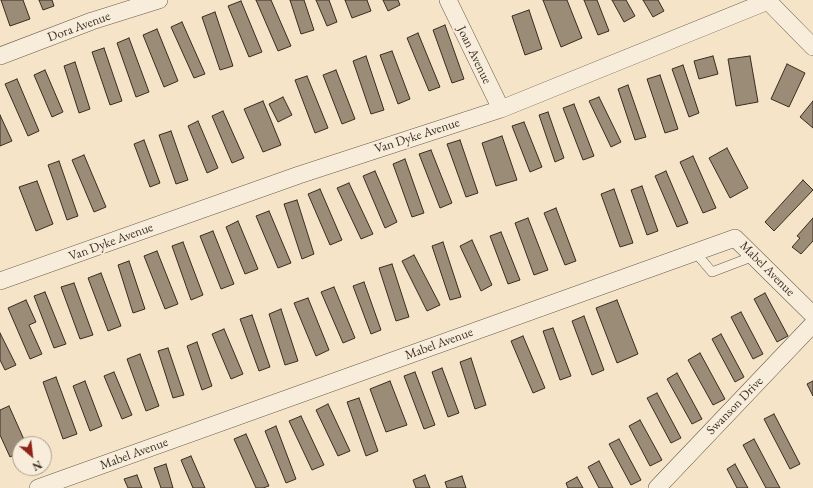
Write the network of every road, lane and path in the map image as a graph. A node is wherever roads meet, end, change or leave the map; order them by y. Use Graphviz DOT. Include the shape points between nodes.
graph roads {
  1 [pos="159,0"];
  2 [pos="448,0"];
  3 [pos="813,47"];
  4 [pos="0,56"];
  5 [pos="501,109"];
  6 [pos="695,252"];
  7 [pos="754,256"];
  8 [pos="0,281"];
  9 [pos="813,315"];
  10 [pos="813,324"];
  11 [pos="38,488"];
  12 [pos="657,488"];
  1 -- 4 [label="street, Dora Avenue" via="92,21"];
  2 -- 5 [label="street, Joan Avenue"];
  3 -- 5 [label="street, Van Dyke Avenue" via="768,1"];
  5 -- 8 [label="street, Van Dyke Avenue" via="299,174"];
  6 -- 7 [label="street, Mabel Avenue" via="735,238"];
  6 -- 7 [label="lane" via="712,272"];
  6 -- 11 [label="street, Mabel Avenue"];
  7 -- 9 [label="street, Mabel Avenue"];
  10 -- 12 [label="street, Swanson Drive"];
}
